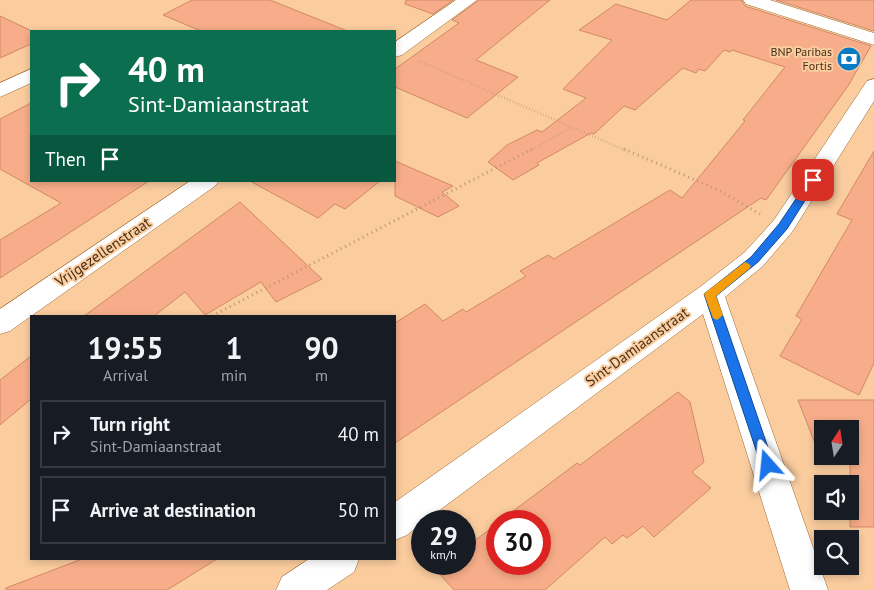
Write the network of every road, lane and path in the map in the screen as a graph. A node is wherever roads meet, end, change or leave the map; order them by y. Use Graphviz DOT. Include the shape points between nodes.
graph roads {
  1 [pos="468,0"];
  2 [pos="752,0"];
  3 [pos="874,39"];
  4 [pos="396,50"];
  5 [pos="396,51"];
  6 [pos="30,76"];
  7 [pos="874,85"];
  8 [pos="0,91"];
  9 [pos="571,127"];
  10 [pos="206,182"];
  11 [pos="783,226"];
  12 [pos="710,294"];
  13 [pos="214,315"];
  14 [pos="0,322"];
  15 [pos="396,521"];
  16 [pos="340,560"];
  17 [pos="295,590"];
  18 [pos="810,590"];
  1 -- 4 [label="street"];
  2 -- 3 [label="street"];
  5 -- 9 [label="path"];
  6 -- 8 [label="street"];
  7 -- 11 [label="street, Sint-Damiaanstraat"];
  9 -- 11 [label="path" via="718,190"];
  9 -- 13 [label="path" via="497,169"];
  10 -- 14 [label="street, Vrijgezellenstraat"];
  11 -- 12 [label="street, Sint-Damiaanstraat" via="754,259"];
  12 -- 15 [label="street, Sint-Damiaanstraat"];
  12 -- 18 [label="street"];
  16 -- 17 [label="street"];
}
